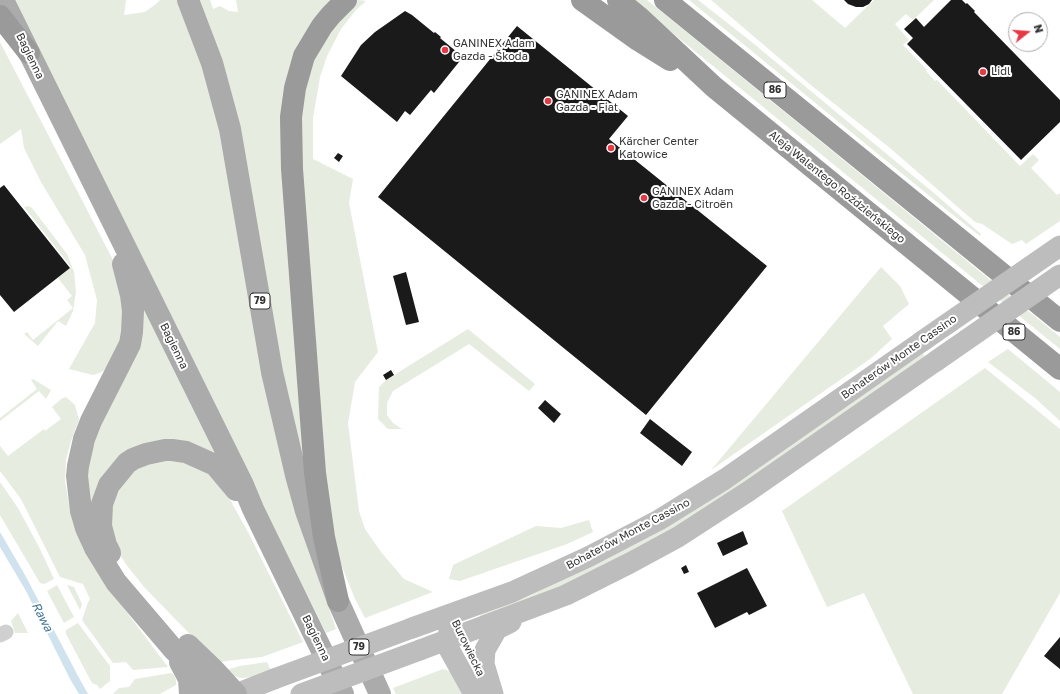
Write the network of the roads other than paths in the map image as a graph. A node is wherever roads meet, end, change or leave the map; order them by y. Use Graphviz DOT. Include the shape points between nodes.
graph roads {
  1 [pos="3,0"];
  2 [pos="188,0"];
  3 [pos="346,0"];
  4 [pos="582,0"];
  5 [pos="618,0"];
  6 [pos="665,0"];
  7 [pos="0,16"];
  8 [pos="29,53"];
  9 [pos="714,87"];
  10 [pos="110,217"];
  11 [pos="1060,246"];
  12 [pos="1060,275"];
  13 [pos="1060,321"];
  14 [pos="1060,369"];
  15 [pos="253,509"];
  16 [pos="338,601"];
  17 [pos="547,603"];
  18 [pos="452,614"];
  19 [pos="453,644"];
  20 [pos="174,650"];
  21 [pos="190,694"];
  22 [pos="214,694"];
  23 [pos="236,694"];
  24 [pos="301,694"];
  25 [pos="343,694"];
  26 [pos="380,694"];
  27 [pos="474,694"];
  28 [pos="492,694"];
  1 -- 8 [label="main road, Bagienna"];
  2 -- 16 [label="main road, 79" via="212,63 230,129 272,372 289,449 306,510"];
  3 -- 16 [label="highway" via="322,26 304,56 295,88 291,117 308,400 315,473 324,537"];
  4 -- 9 [label="highway" via="638,40"];
  5 -- 9 [label="highway, Aleja Walentego Roździeńskiego / 86"];
  6 -- 13 [label="highway, 86"];
  7 -- 8 [label="highway"];
  8 -- 10 [label="main road, Bagienna"];
  9 -- 14 [label="highway, Aleja Walentego Roździeńskiego / 86"];
  10 -- 15 [label="main road, Bagienna"];
  10 -- 20 [label="main road" via="131,295 132,332 130,344 84,440 78,466 78,492 86,528 95,548 116,582"];
  11 -- 18 [label="street, Bohaterów Monte Cassino, bridge" via="682,507 607,547 512,592"];
  12 -- 17 [label="street, bridge" via="743,495 678,537"];
  15 -- 23 [label="main road" via="215,465 186,452 172,450 146,454 127,463 109,485 101,512 101,526 106,545 122,570 184,641"];
  15 -- 25 [label="main road, Bagienna"];
  16 -- 26 [label="main road, 79"];
  17 -- 19 [label="street"];
  17 -- 28 [label="street" via="496,629 484,650 484,664"];
  18 -- 19 [label="street, Burowiecka"];
  18 -- 23 [label="street, Bohaterów Monte Cassino, bridge"];
  19 -- 24 [label="street, bridge" via="423,649"];
  19 -- 27 [label="street, Burowiecka"];
  19 -- 28 [label="street, Burowiecka"];
  20 -- 21 [label="main road" via="189,679"];
  20 -- 22 [label="main road"];
}
